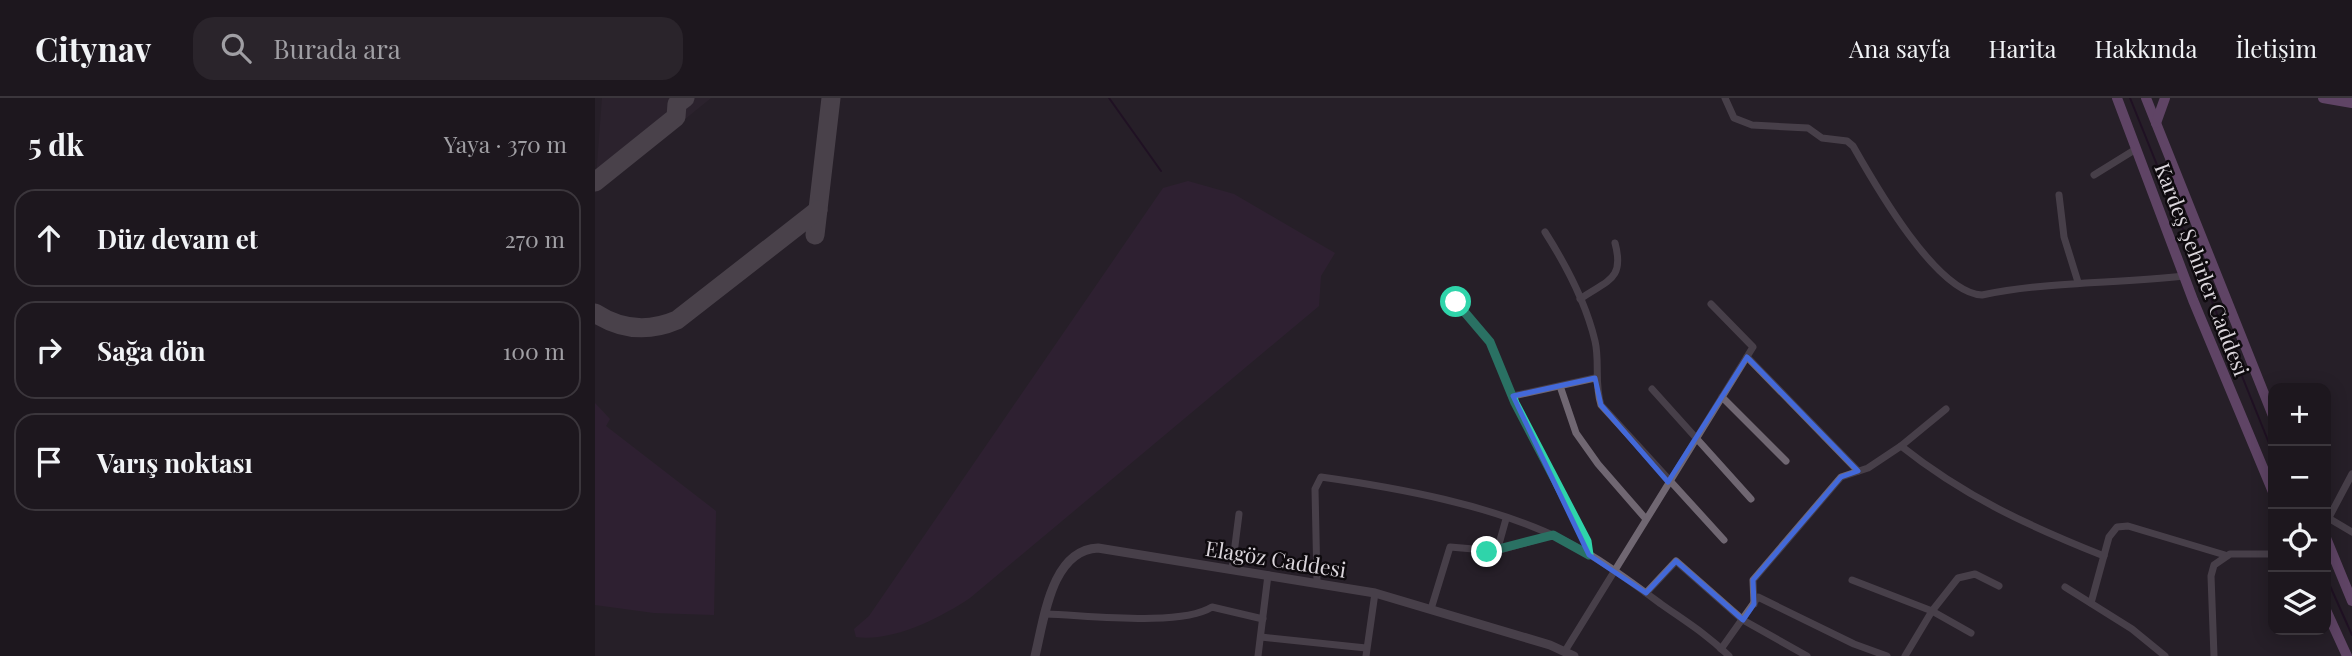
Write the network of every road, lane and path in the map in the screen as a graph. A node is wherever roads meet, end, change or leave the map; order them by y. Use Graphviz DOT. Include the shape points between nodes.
graph roads {
  1 [pos="1725,98"];
  2 [pos="2117,98"];
  3 [pos="2145,98"];
  4 [pos="2165,98"];
  5 [pos="2323,98"];
  6 [pos="2352,103"];
  7 [pos="2156,125"];
  8 [pos="2136,149"];
  9 [pos="2094,175"];
  10 [pos="2059,195"];
  11 [pos="1545,232"];
  12 [pos="1615,243"];
  13 [pos="2184,276"];
  14 [pos="2078,282"];
  15 [pos="1580,299"];
  16 [pos="1456,302"];
  17 [pos="1711,304"];
  18 [pos="1747,357"];
  19 [pos="1595,378"];
  20 [pos="1559,386"];
  21 [pos="1652,389"];
  22 [pos="1513,396"];
  23 [pos="1723,397"];
  24 [pos="2268,404"];
  25 [pos="1946,409"];
  26 [pos="1696,439"];
  27 [pos="1901,446"];
  28 [pos="1786,461"];
  29 [pos="1858,471"];
  30 [pos="2352,474"];
  31 [pos="2268,480"];
  32 [pos="1668,482"];
  33 [pos="2350,484"];
  34 [pos="1751,499"];
  35 [pos="1239,514"];
  36 [pos="2331,516"];
  37 [pos="1506,519"];
  38 [pos="1645,519"];
  39 [pos="2331,522"];
  40 [pos="2352,532"];
  41 [pos="1553,535"];
  42 [pos="1724,540"];
  43 [pos="2331,550"];
  44 [pos="1497,551"];
  45 [pos="2268,554"];
  46 [pos="1589,555"];
  47 [pos="2225,555"];
  48 [pos="2104,556"];
  49 [pos="1232,569"];
  50 [pos="1612,570"];
  51 [pos="1268,575"];
  52 [pos="1852,580"];
  53 [pos="1317,582"];
  54 [pos="1999,586"];
  55 [pos="2065,587"];
  56 [pos="1375,593"];
  57 [pos="1646,593"];
  58 [pos="2352,601"];
  59 [pos="2091,603"];
  60 [pos="1754,604"];
  61 [pos="1431,609"];
  62 [pos="1932,611"];
  63 [pos="1046,614"];
  64 [pos="1263,619"];
  65 [pos="1743,620"];
  66 [pos="2331,621"];
  67 [pos="1971,633"];
  68 [pos="1261,637"];
  69 [pos="1721,649"];
  70 [pos="1565,651"];
  71 [pos="1366,652"];
  72 [pos="1035,656"];
  73 [pos="1258,656"];
  74 [pos="1574,656"];
  75 [pos="1729,656"];
  76 [pos="1807,656"];
  77 [pos="1887,656"];
  78 [pos="1905,656"];
  79 [pos="2165,656"];
  80 [pos="2214,656"];
  81 [pos="2347,656"];
  1 -- 14 [label="street" via="1734,118 1752,125 1808,128 1822,138 1847,141 1928,261 1967,292 1982,295"];
  2 -- 8 [label="main road, Kardeş Şehirler Caddesi"];
  3 -- 7 [label="main road, Kardeş Şehirler Caddesi"];
  4 -- 7 [label="main road"];
  5 -- 6 [label="main road"];
  7 -- 24 [label="main road, Kardeş Şehirler Caddesi"];
  8 -- 9 [label="street"];
  8 -- 13 [label="main road, Kardeş Şehirler Caddesi"];
  10 -- 14 [label="street" via="2064,237"];
  11 -- 15 [label="street"];
  12 -- 15 [label="street" via="1618,271"];
  13 -- 14 [label="street"];
  13 -- 31 [label="main road, Kardeş Şehirler Caddesi"];
  15 -- 19 [label="street" via="1595,343"];
  16 -- 22 [label="street" via="1490,342"];
  17 -- 18 [label="street" via="1753,347"];
  18 -- 23 [label="street"];
  18 -- 29 [label="street"];
  19 -- 20 [label="street"];
  19 -- 32 [label="street" via="1601,405"];
  20 -- 22 [label="street"];
  20 -- 38 [label="street" via="1576,433"];
  21 -- 26 [label="street"];
  22 -- 46 [label="street" via="1587,541"];
  23 -- 26 [label="street"];
  23 -- 28 [label="street"];
  25 -- 27 [label="street"];
  26 -- 32 [label="street"];
  26 -- 34 [label="street"];
  27 -- 29 [label="street"];
  27 -- 48 [label="street" via="1945,480 2025,525"];
  29 -- 60 [label="street" via="1842,477 1753,580"];
  30 -- 33 [label="street"];
  32 -- 38 [label="street"];
  32 -- 42 [label="street"];
  33 -- 36 [label="street"];
  35 -- 49 [label="street"];
  37 -- 41 [label="street"];
  37 -- 44 [label="street"];
  37 -- 53 [label="street" via="1403,491 1321,477 1315,489"];
  38 -- 50 [label="street"];
  39 -- 40 [label="street"];
  41 -- 44 [label="street"];
  41 -- 46 [label="street"];
  43 -- 58 [label="main road"];
  44 -- 61 [label="street" via="1450,547"];
  45 -- 47 [label="street"];
  46 -- 50 [label="street"];
  47 -- 48 [label="street" via="2125,526 2110,534"];
  47 -- 80 [label="street" via="2211,572"];
  48 -- 59 [label="street"];
  49 -- 51 [label="street, Elagöz Caddesi"];
  49 -- 63 [label="street, Elagöz Caddesi" via="1107,548 1085,549 1065,564"];
  50 -- 57 [label="street"];
  50 -- 70 [label="street"];
  51 -- 53 [label="street, Elagöz Caddesi"];
  51 -- 64 [label="street"];
  52 -- 62 [label="street"];
  53 -- 56 [label="street, Elagöz Caddesi"];
  54 -- 62 [label="street" via="1975,574 1964,574"];
  55 -- 59 [label="street"];
  56 -- 61 [label="street, Elagöz Caddesi"];
  56 -- 71 [label="street"];
  57 -- 65 [label="street" via="1676,561"];
  57 -- 69 [label="street"];
  59 -- 79 [label="street"];
  60 -- 65 [label="street"];
  60 -- 77 [label="street" via="1758,597"];
  61 -- 70 [label="street, Elagöz Caddesi"];
  62 -- 67 [label="street"];
  62 -- 78 [label="street"];
  63 -- 64 [label="street" via="1154,618 1199,615 1212,607"];
  63 -- 72 [label="street, Elagöz Caddesi"];
  64 -- 68 [label="street"];
  65 -- 69 [label="street"];
  65 -- 76 [label="street"];
  66 -- 81 [label="main road"];
  68 -- 71 [label="street"];
  68 -- 73 [label="street"];
  69 -- 75 [label="street"];
  70 -- 74 [label="street, Elagöz Caddesi"];
}
